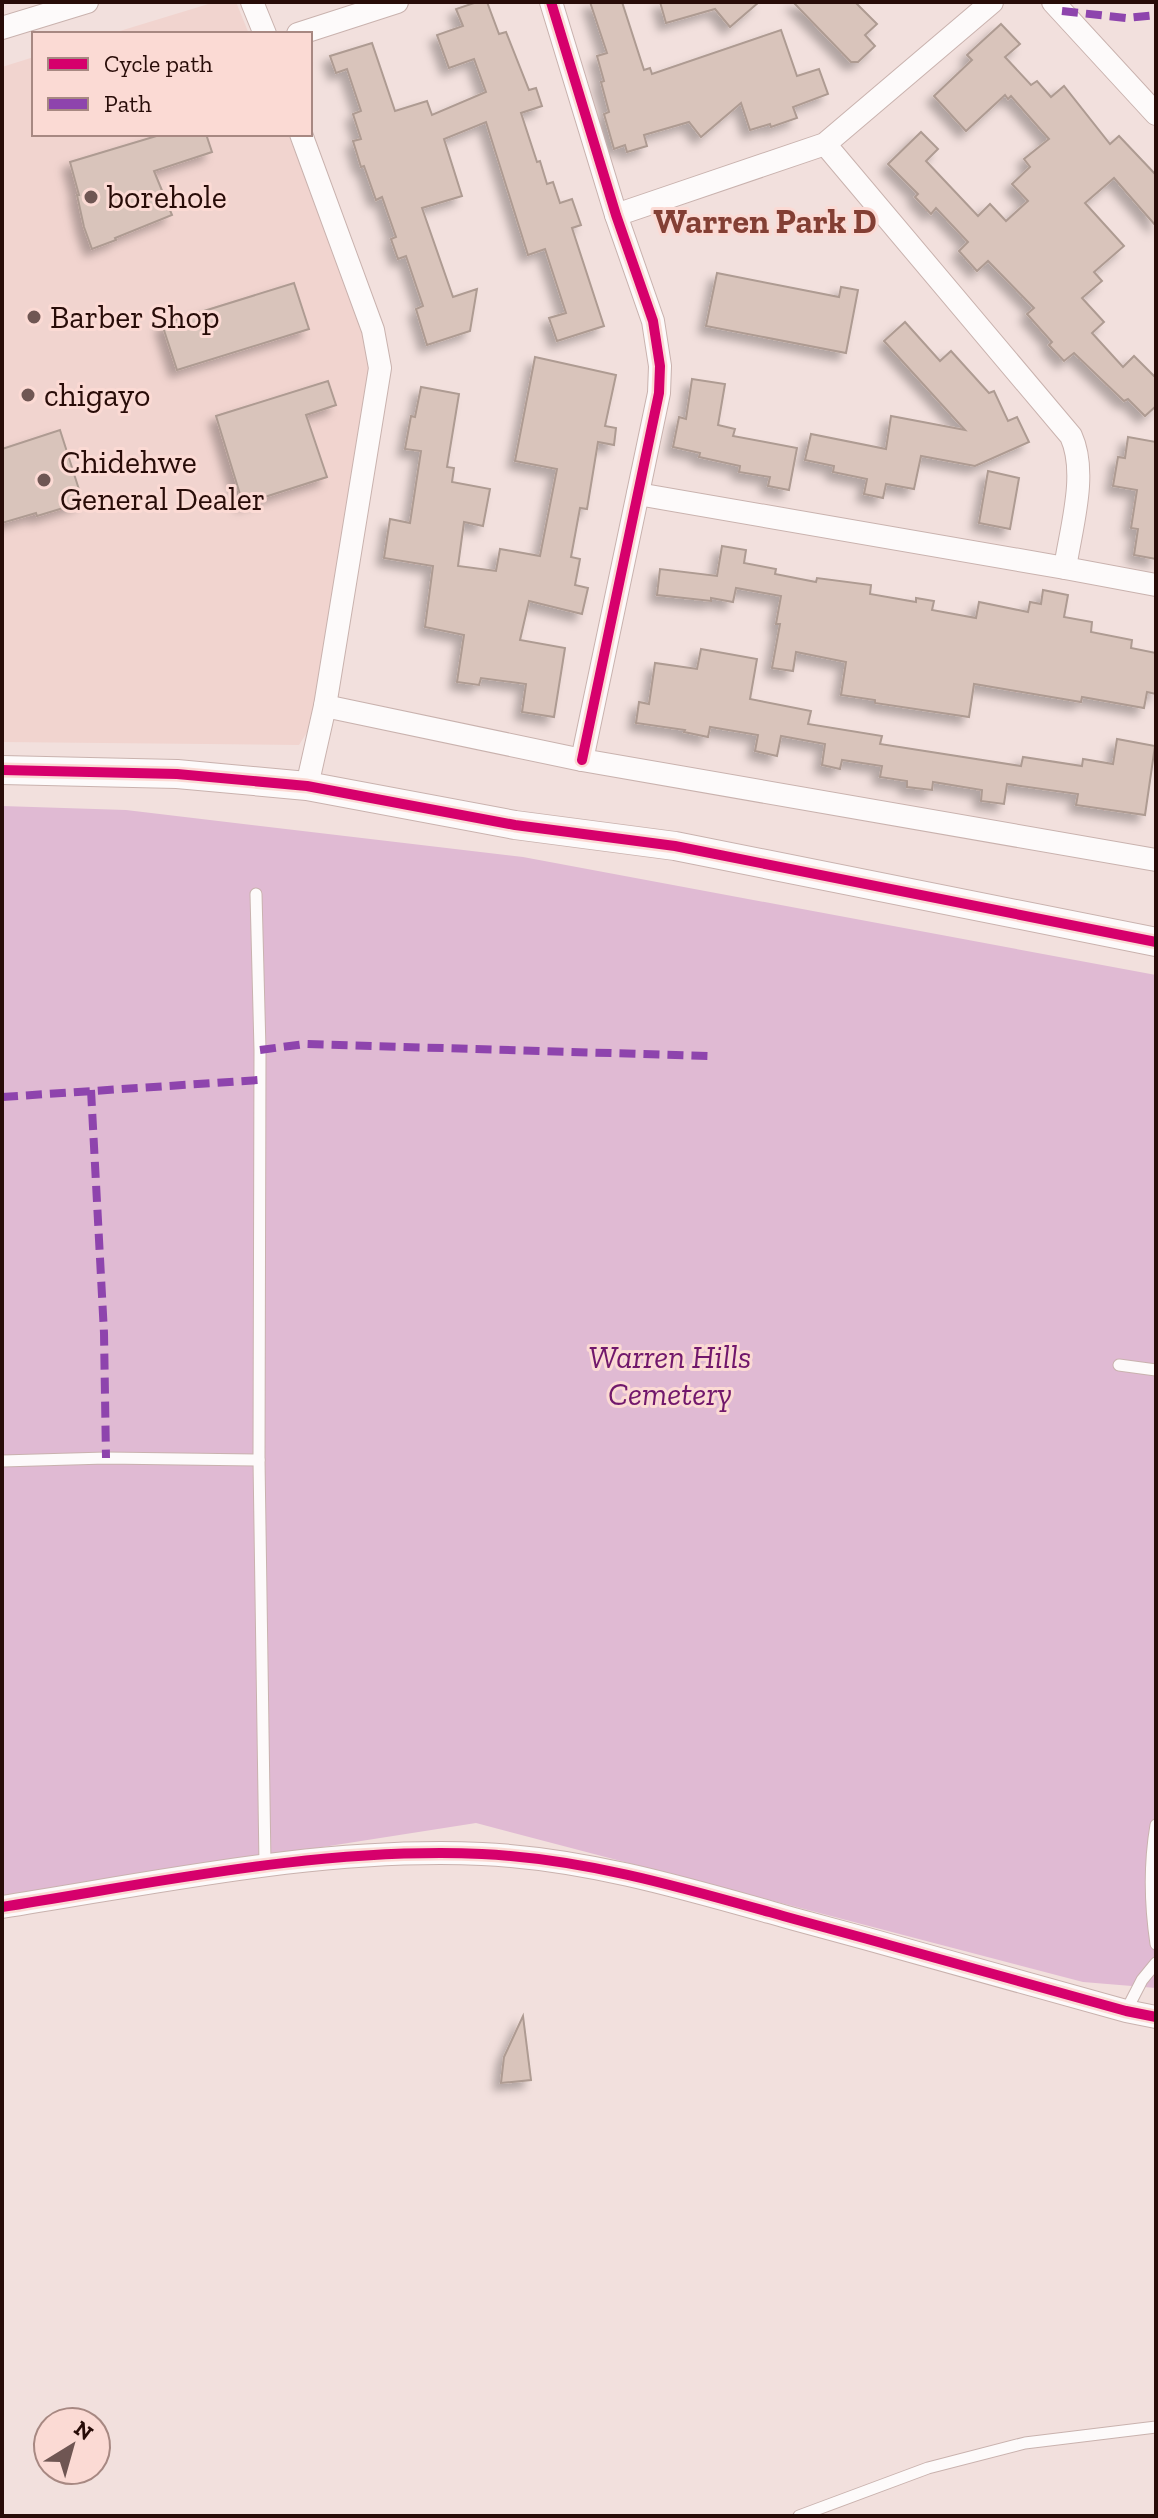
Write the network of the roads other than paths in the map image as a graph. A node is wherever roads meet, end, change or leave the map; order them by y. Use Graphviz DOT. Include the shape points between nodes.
graph roads {
  1 [pos="87,2"];
  2 [pos="252,2"];
  3 [pos="397,2"];
  4 [pos="551,2"];
  5 [pos="992,2"];
  6 [pos="1053,2"];
  7 [pos="2,28"];
  8 [pos="264,32"];
  9 [pos="304,32"];
  10 [pos="1156,114"];
  11 [pos="302,136"];
  12 [pos="825,144"];
  13 [pos="616,215"];
  14 [pos="638,494"];
  15 [pos="1065,568"];
  16 [pos="1156,585"];
  17 [pos="325,706"];
  18 [pos="582,760"];
  19 [pos="2,770"];
  20 [pos="307,786"];
  21 [pos="1156,860"];
  22 [pos="256,894"];
  23 [pos="1156,942"];
  24 [pos="1119,1365"];
  25 [pos="1156,1370"];
  26 [pos="259,1460"];
  27 [pos="2,1461"];
  28 [pos="1156,1825"];
  29 [pos="265,1865"];
  30 [pos="2,1907"];
  31 [pos="1156,1944"];
  32 [pos="1156,1963"];
  33 [pos="1126,2011"];
  34 [pos="1156,2017"];
  35 [pos="1156,2427"];
  36 [pos="799,2516"];
  1 -- 7 [label="street"];
  2 -- 8 [label="street"];
  3 -- 9 [label="street"];
  4 -- 13 [label="street"];
  5 -- 12 [label="street"];
  6 -- 10 [label="street"];
  11 -- 17 [label="street" via="373,330 380,368"];
  12 -- 13 [label="street"];
  12 -- 15 [label="street" via="1071,436 1080,468"];
  13 -- 14 [label="street" via="653,321 660,366"];
  14 -- 15 [label="street"];
  14 -- 18 [label="street"];
  15 -- 16 [label="street"];
  17 -- 18 [label="street"];
  17 -- 20 [label="street"];
  18 -- 21 [label="street"];
  19 -- 20 [label="street" via="177,774"];
  20 -- 23 [label="street" via="515,825 675,846"];
  22 -- 26 [label="lane"];
  24 -- 25 [label="lane"];
  26 -- 27 [label="lane"];
  26 -- 29 [label="lane"];
  28 -- 31 [label="lane" via="1150,1904"];
  29 -- 30 [label="street"];
  29 -- 33 [label="street" via="396,1854 572,1863 662,1882"];
  32 -- 33 [label="lane"];
  33 -- 34 [label="street"];
  35 -- 36 [label="lane" via="1025,2443 928,2468"];
}
